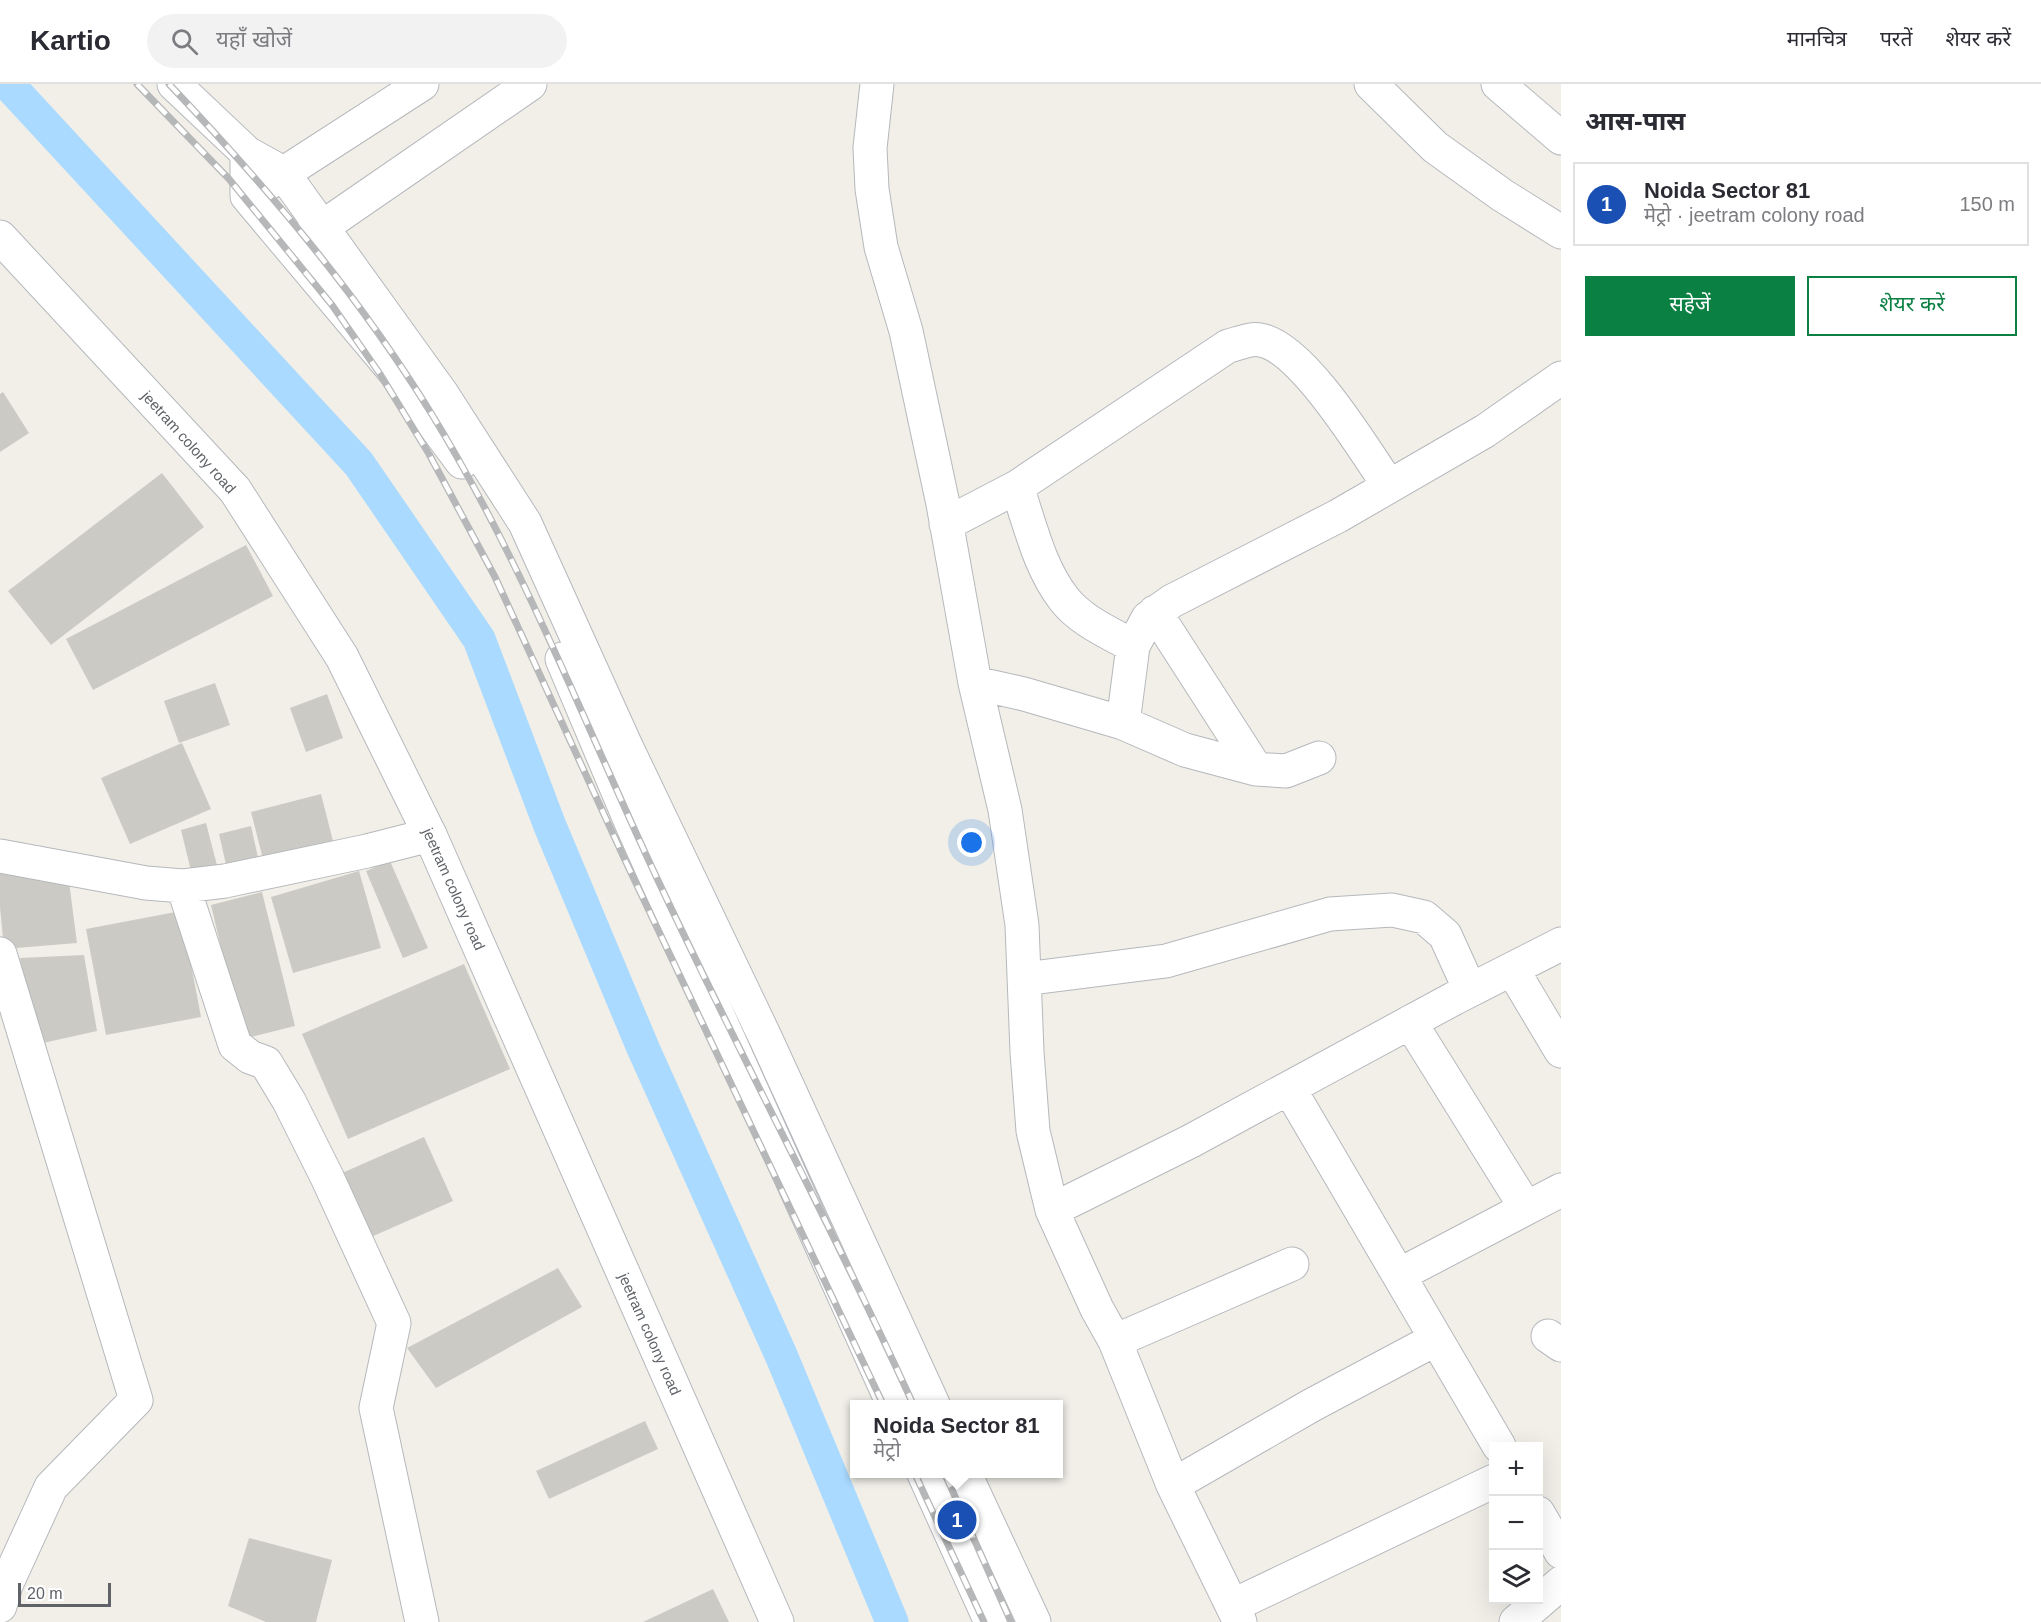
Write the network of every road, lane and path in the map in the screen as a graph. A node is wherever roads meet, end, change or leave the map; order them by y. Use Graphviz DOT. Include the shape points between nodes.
graph roads {
  1 [pos="174,84"];
  2 [pos="422,84"];
  3 [pos="531,84"];
  4 [pos="877,84"];
  5 [pos="1371,84"];
  6 [pos="1498,84"];
  7 [pos="1561,138"];
  8 [pos="247,153"];
  9 [pos="283,173"];
  10 [pos="247,196"];
  11 [pos="322,228"];
  12 [pos="1561,232"];
  13 [pos="0,237"];
  14 [pos="291,249"];
  15 [pos="1561,378"];
  16 [pos="1389,486"];
  17 [pos="1017,487"];
  18 [pos="946,524"];
  19 [pos="1155,612"];
  20 [pos="1133,646"];
  21 [pos="975,683"];
  22 [pos="1123,723"];
  23 [pos="1318,758"];
  24 [pos="1256,769"];
  25 [pos="430,835"];
  26 [pos="0,856"];
  27 [pos="183,886"];
  28 [pos="1561,944"];
  29 [pos="0,954"];
  30 [pos="1512,969"];
  31 [pos="1024,979"];
  32 [pos="1470,990"];
  33 [pos="1410,1022"];
  34 [pos="1561,1052"];
  35 [pos="1289,1088"];
  36 [pos="1561,1190"];
  37 [pos="1526,1208"];
  38 [pos="1052,1210"];
  39 [pos="1292,1263"];
  40 [pos="1399,1275"];
  41 [pos="1437,1339"];
  42 [pos="1115,1341"];
  43 [pos="891,1400"];
  44 [pos="931,1400"];
  45 [pos="1497,1442"];
  46 [pos="926,1478"];
  47 [pos="967,1478"];
  48 [pos="1489,1484"];
  49 [pos="1173,1485"];
  50 [pos="1543,1520"];
  51 [pos="1561,1552"];
  52 [pos="1561,1583"];
  53 [pos="0,1606"];
  54 [pos="1236,1614"];
  55 [pos="422,1622"];
  56 [pos="777,1622"];
  57 [pos="991,1622"];
  58 [pos="1034,1622"];
  59 [pos="1516,1622"];
  1 -- 8 [label="street"];
  2 -- 9 [label="street"];
  3 -- 11 [label="street"];
  4 -- 18 [label="street" via="870,148 881,247 906,331"];
  5 -- 12 [label="street" via="1435,147"];
  6 -- 7 [label="street"];
  8 -- 9 [label="street"];
  8 -- 10 [label="street"];
  9 -- 10 [label="street"];
  9 -- 11 [label="street"];
  10 -- 14 [label="street"];
  11 -- 14 [label="street"];
  11 -- 44 [label="street" via="442,394 525,524"];
  13 -- 25 [label="street, jeetram colony road" via="235,490 342,657"];
  14 -- 43 [label="street" via="394,371 499,510 633,827"];
  15 -- 16 [label="street" via="1485,431"];
  16 -- 17 [label="street" via="1320,387 1280,347 1258,339 1228,346"];
  16 -- 19 [label="street"];
  17 -- 18 [label="street"];
  17 -- 20 [label="street" via="1047,571 1065,600 1094,625"];
  18 -- 21 [label="street"];
  19 -- 20 [label="street"];
  19 -- 24 [label="street"];
  20 -- 22 [label="street"];
  21 -- 22 [label="street"];
  21 -- 31 [label="street" via="1005,810 1022,925"];
  22 -- 24 [label="street" via="1185,750"];
  23 -- 24 [label="street" via="1286,771"];
  25 -- 27 [label="street" via="225,881"];
  25 -- 56 [label="street, jeetram colony road"];
  26 -- 27 [label="street" via="146,883"];
  27 -- 55 [label="street" via="235,1046 266,1063 289,1101 394,1323 376,1408"];
  28 -- 30 [label="street"];
  29 -- 53 [label="street" via="135,1400 51,1487"];
  30 -- 32 [label="street"];
  30 -- 34 [label="street"];
  31 -- 32 [label="street" via="1166,961 1330,914 1392,910 1424,917 1445,935"];
  31 -- 38 [label="street" via="1033,1131"];
  32 -- 33 [label="street"];
  33 -- 35 [label="street"];
  33 -- 37 [label="street"];
  35 -- 38 [label="street"];
  35 -- 40 [label="street"];
  36 -- 37 [label="street"];
  37 -- 40 [label="street"];
  38 -- 42 [label="street"];
  39 -- 42 [label="street"];
  40 -- 41 [label="street"];
  41 -- 45 [label="street"];
  41 -- 49 [label="street"];
  42 -- 49 [label="street"];
  46 -- 57 [label="street"];
  47 -- 58 [label="street"];
  48 -- 54 [label="street"];
  49 -- 54 [label="street"];
  50 -- 51 [label="street"];
  52 -- 59 [label="street"];
}
